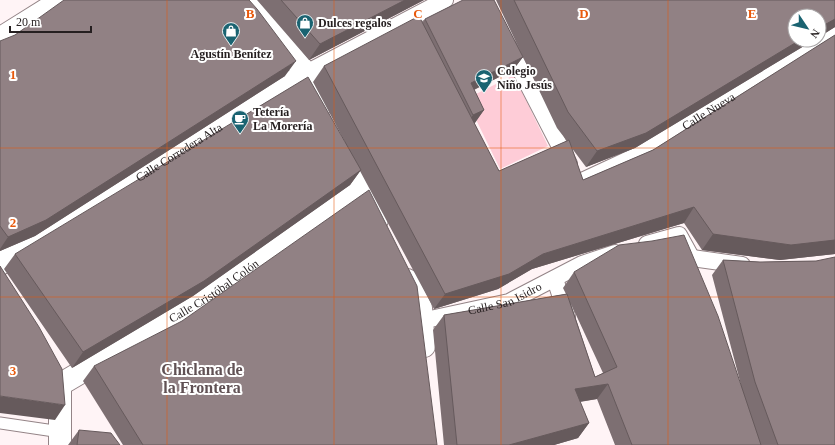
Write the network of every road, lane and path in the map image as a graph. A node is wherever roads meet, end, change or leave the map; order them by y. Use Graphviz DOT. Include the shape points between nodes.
graph roads {
  1 [pos="41,0"];
  2 [pos="56,0"];
  3 [pos="245,0"];
  4 [pos="445,0"];
  5 [pos="0,26"];
  6 [pos="835,33"];
  7 [pos="0,35"];
  8 [pos="502,35"];
  9 [pos="306,73"];
  10 [pos="360,188"];
  11 [pos="385,237"];
  12 [pos="399,265"];
  13 [pos="759,268"];
  14 [pos="1,274"];
  15 [pos="555,279"];
  16 [pos="421,321"];
  17 [pos="573,331"];
  18 [pos="50,364"];
  19 [pos="426,367"];
  20 [pos="61,384"];
  21 [pos="0,423"];
  22 [pos="60,438"];
  1 -- 5 [label="street"];
  2 -- 7 [label="street"];
  3 -- 9 [label="street"];
  4 -- 9 [label="street, Calle Corredera Alta"];
  6 -- 8 [label="street, Calle Nueva" via="638,155 578,182"];
  9 -- 10 [label="street"];
  9 -- 14 [label="street, Calle Corredera Alta"];
  10 -- 11 [label="street"];
  10 -- 20 [label="street, Calle Cristóbal Colón" via="210,296"];
  12 -- 16 [label="street" via="421,308"];
  13 -- 15 [label="street, Calle San Isidro" via="694,265 679,235 582,264"];
  15 -- 16 [label="street, Calle San Isidro" via="509,302"];
  15 -- 17 [label="street"];
  16 -- 19 [label="street"];
  18 -- 20 [label="street"];
  20 -- 22 [label="street"];
  21 -- 22 [label="lane"];
}
